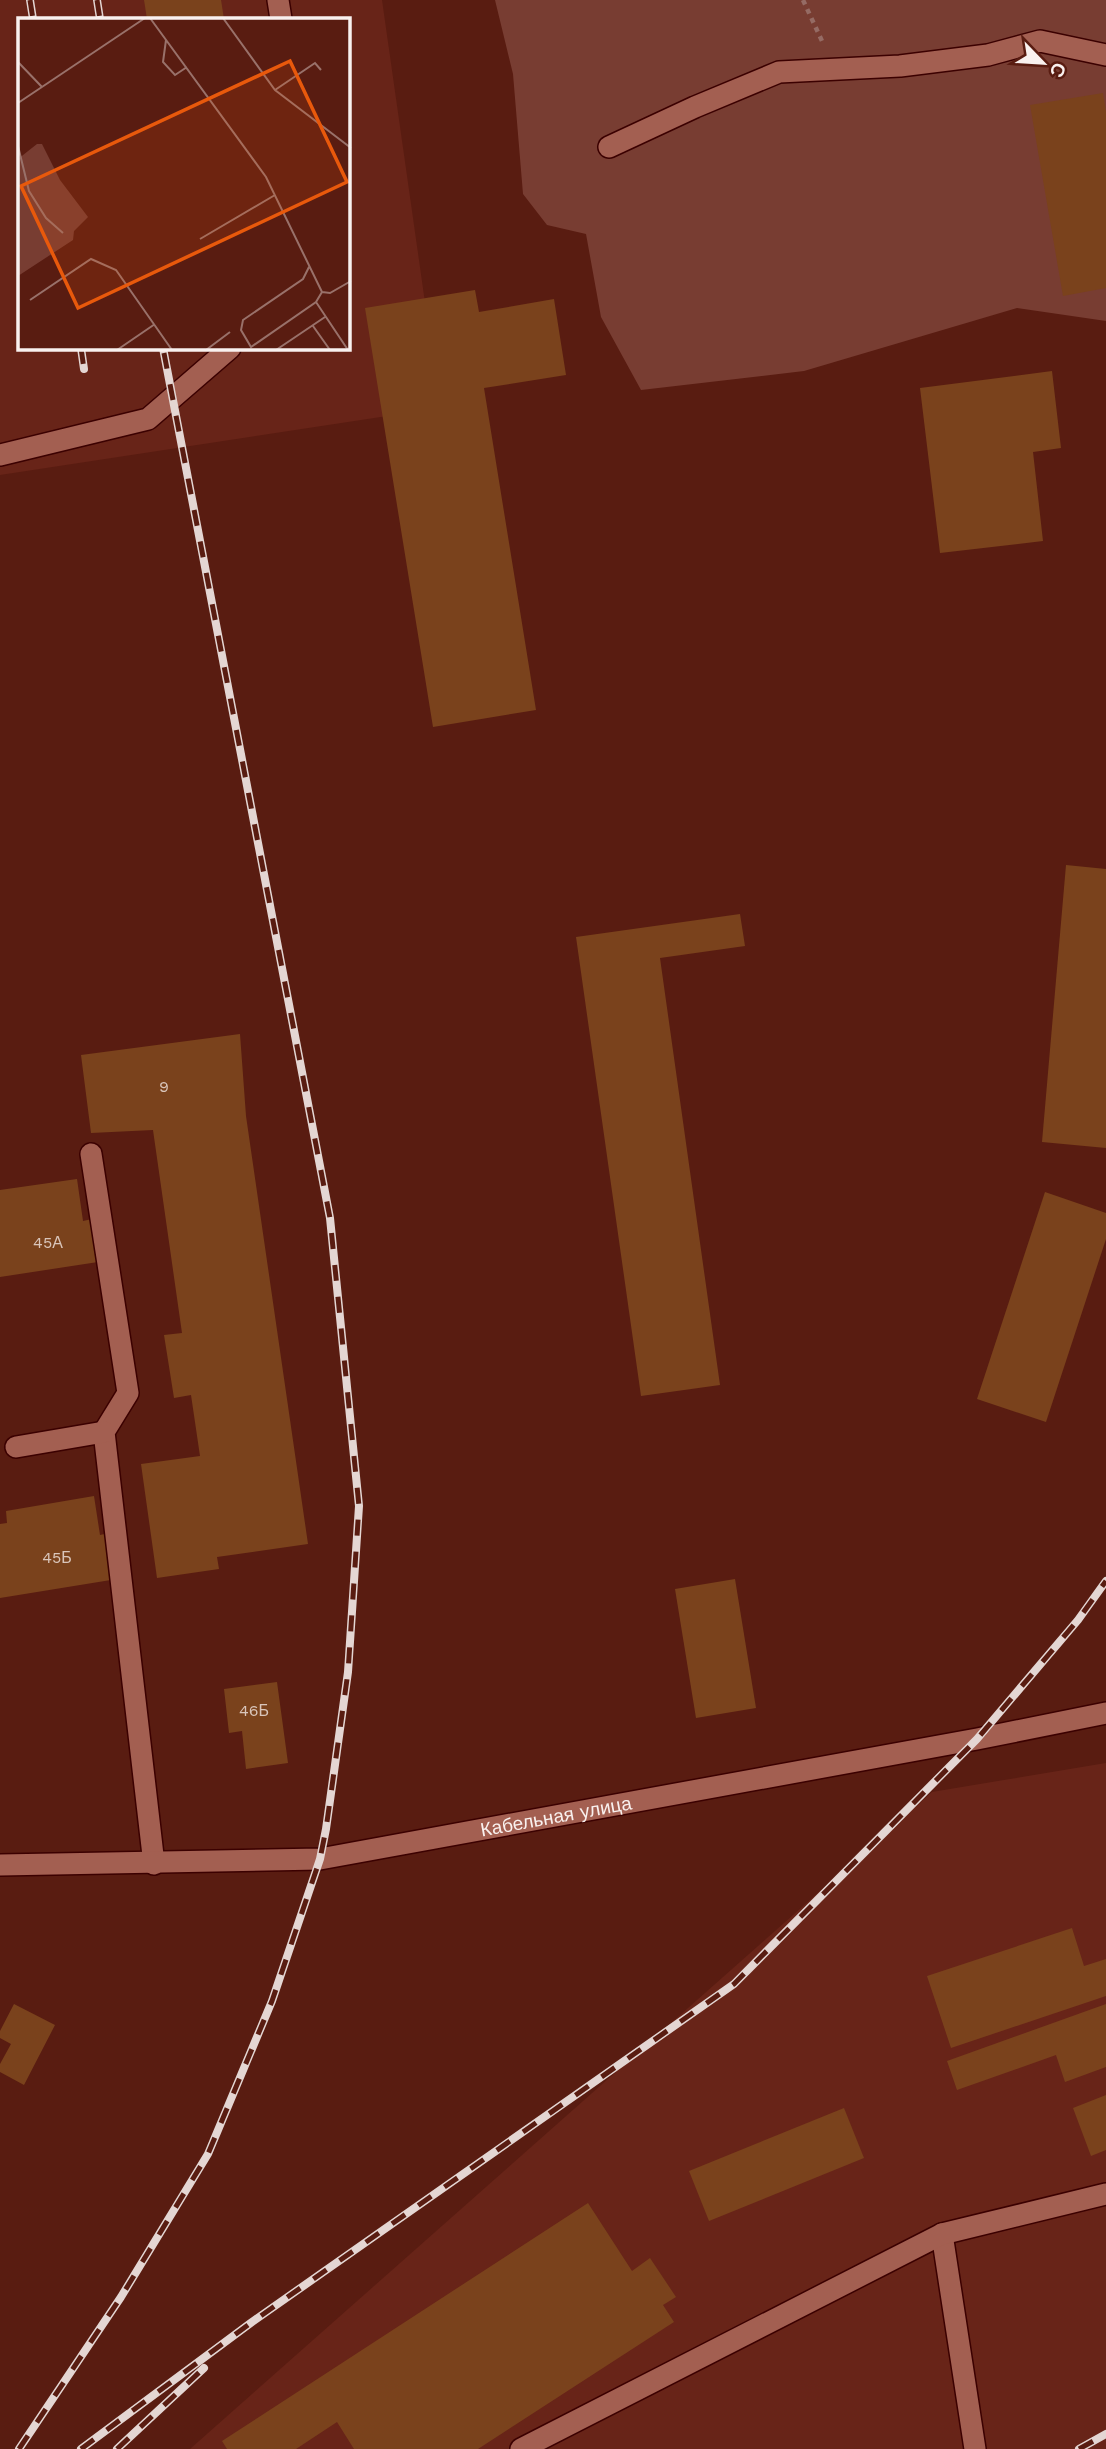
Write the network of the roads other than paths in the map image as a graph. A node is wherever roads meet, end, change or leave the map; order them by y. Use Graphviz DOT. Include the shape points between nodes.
graph roads {
  1 [pos="278,0"];
  2 [pos="281,18"];
  3 [pos="1106,55"];
  4 [pos="609,148"];
  5 [pos="228,350"];
  6 [pos="0,455"];
  7 [pos="91,1154"];
  8 [pos="104,1432"];
  9 [pos="16,1447"];
  10 [pos="1106,1713"];
  11 [pos="154,1864"];
  12 [pos="0,1865"];
  13 [pos="1106,2194"];
  14 [pos="942,2234"];
  15 [pos="521,2449"];
  16 [pos="975,2449"];
  1 -- 2 [label="street"];
  3 -- 4 [label="street" via="1041,41 988,55 900,66 779,72"];
  5 -- 6 [label="street" via="148,419"];
  7 -- 8 [label="street" via="128,1393"];
  8 -- 9 [label="street"];
  8 -- 11 [label="street"];
  10 -- 11 [label="street, Кабельная улица" via="320,1859"];
  11 -- 12 [label="street, Кабельная улица"];
  13 -- 14 [label="street"];
  14 -- 15 [label="street"];
  14 -- 16 [label="street"];
}
